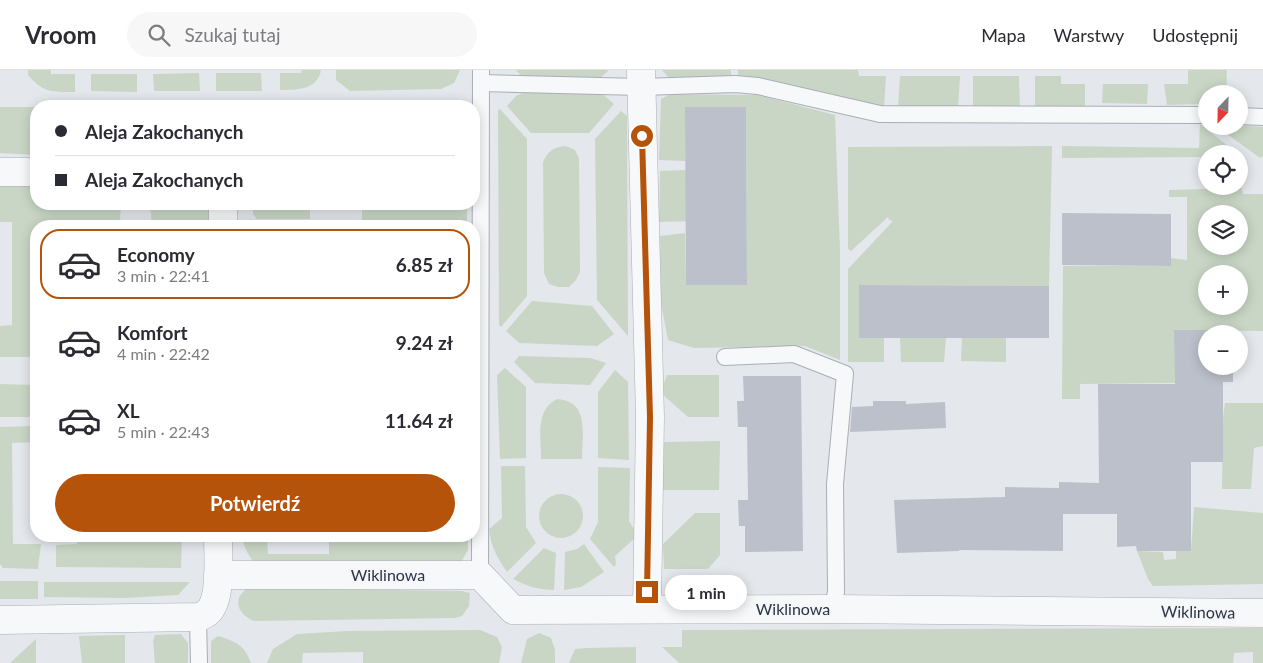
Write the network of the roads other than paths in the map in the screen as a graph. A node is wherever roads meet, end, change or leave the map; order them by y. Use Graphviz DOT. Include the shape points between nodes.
graph roads {
  1 [pos="481,76"];
  2 [pos="641,79"];
  3 [pos="1198,115"];
  4 [pos="1248,116"];
  5 [pos="1263,117"];
  6 [pos="0,172"];
  7 [pos="30,172"];
  8 [pos="725,357"];
  9 [pos="218,542"];
  10 [pos="218,575"];
  11 [pos="480,576"];
  12 [pos="648,609"];
  13 [pos="832,609"];
  14 [pos="1263,613"];
  15 [pos="203,615"];
  16 [pos="0,620"];
  17 [pos="200,663"];
  1 -- 2 [label="lane"];
  1 -- 11 [label="lane"];
  2 -- 3 [label="lane" via="758,86 880,114"];
  2 -- 12 [label="street" via="650,417"];
  4 -- 5 [label="lane"];
  6 -- 7 [label="street"];
  8 -- 13 [label="lane" via="794,354 845,374 835,484 836,592"];
  9 -- 10 [label="street"];
  10 -- 11 [label="street, Wiklinowa"];
  10 -- 15 [label="street" via="214,603"];
  11 -- 12 [label="street, Wiklinowa" via="513,610"];
  12 -- 13 [label="street, Wiklinowa"];
  13 -- 14 [label="street, Wiklinowa"];
  15 -- 16 [label="street"];
  15 -- 17 [label="lane"];
}
